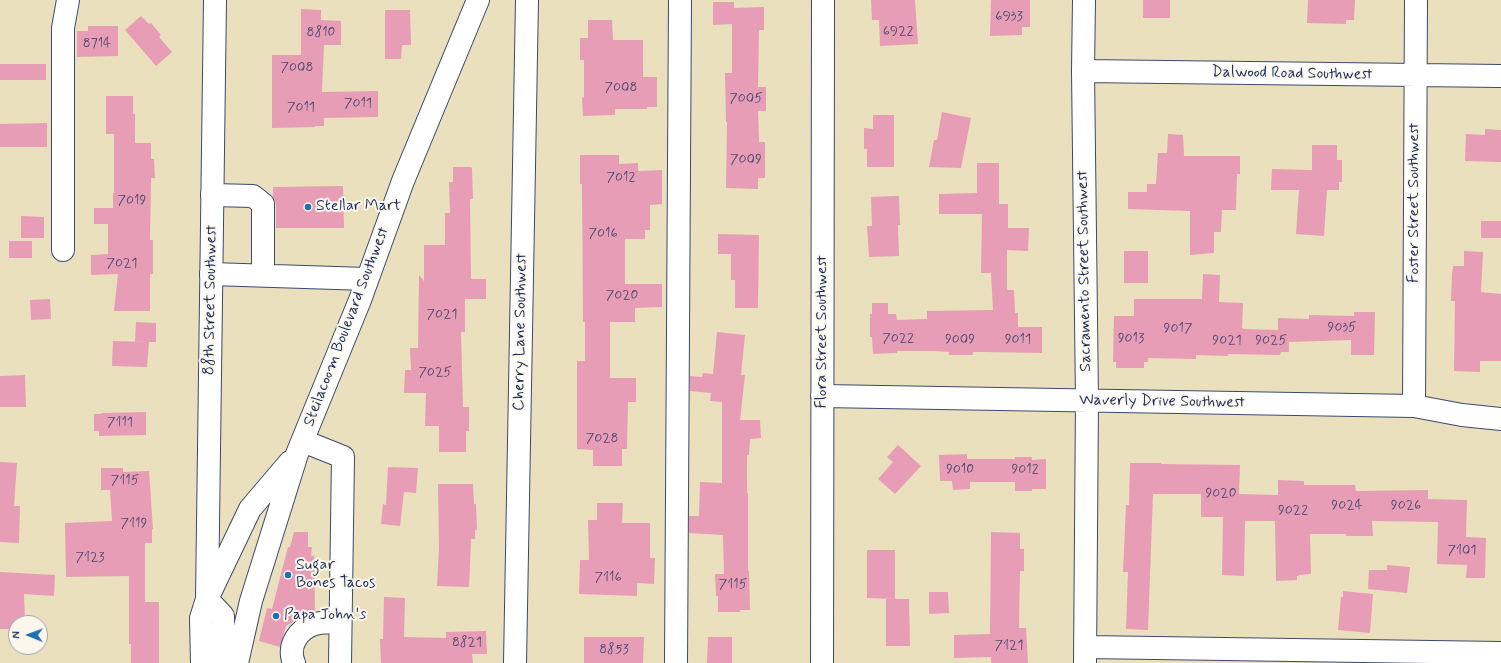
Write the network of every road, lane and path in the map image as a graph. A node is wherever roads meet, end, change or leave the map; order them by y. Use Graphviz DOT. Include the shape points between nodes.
graph roads {
  1 [pos="68,0"];
  2 [pos="214,0"];
  3 [pos="478,0"];
  4 [pos="527,0"];
  5 [pos="680,0"];
  6 [pos="823,0"];
  7 [pos="1084,0"];
  8 [pos="1416,0"];
  9 [pos="1083,72"];
  10 [pos="1416,75"];
  11 [pos="1501,76"];
  12 [pos="212,195"];
  13 [pos="63,250"];
  14 [pos="212,274"];
  15 [pos="263,276"];
  16 [pos="367,279"];
  17 [pos="822,396"];
  18 [pos="1087,400"];
  19 [pos="1414,406"];
  20 [pos="1501,420"];
  21 [pos="300,447"];
  22 [pos="208,599"];
  23 [pos="340,622"];
  24 [pos="1501,653"];
  25 [pos="1085,655"];
  26 [pos="202,663"];
  27 [pos="224,663"];
  28 [pos="237,663"];
  29 [pos="294,663"];
  30 [pos="340,663"];
  31 [pos="515,663"];
  32 [pos="676,663"];
  33 [pos="822,663"];
  1 -- 13 [label="street" via="63,28"];
  2 -- 12 [label="street, 88th Street Southwest"];
  3 -- 16 [label="street, Steilacoom Boulevard Southwest" via="402,180"];
  4 -- 31 [label="street, Cherry Lane Southwest"];
  5 -- 32 [label="street"];
  6 -- 17 [label="street, Flora Street Southwest"];
  7 -- 9 [label="street, Sacramento Street Southwest"];
  8 -- 10 [label="street, Foster Street Southwest"];
  9 -- 10 [label="street, Dalwood Road Southwest"];
  9 -- 18 [label="street, Sacramento Street Southwest"];
  10 -- 11 [label="street, Dalwood Road Southwest"];
  10 -- 19 [label="street, Foster Street Southwest"];
  12 -- 14 [label="street, 88th Street Southwest"];
  12 -- 15 [label="street" via="253,196 263,204"];
  14 -- 15 [label="street"];
  14 -- 22 [label="street, 88th Street Southwest"];
  15 -- 16 [label="street"];
  16 -- 21 [label="street, Steilacoom Boulevard Southwest"];
  17 -- 18 [label="street, Waverly Drive Southwest"];
  17 -- 33 [label="street, Flora Street Southwest"];
  18 -- 19 [label="street, Waverly Drive Southwest"];
  18 -- 25 [label="street, Sacramento Street Southwest"];
  19 -- 20 [label="street, Waverly Drive Southwest"];
  21 -- 22 [label="street, Steilacoom Boulevard Southwest" via="250,509"];
  21 -- 23 [label="street" via="343,458"];
  21 -- 28 [label="street, Steilacoom Boulevard Southwest" via="251,601"];
  22 -- 26 [label="street, Steilacoom Boulevard Southwest" via="201,618"];
  22 -- 27 [label="street" via="223,616"];
  23 -- 29 [label="street" via="316,623 302,631 292,644"];
  23 -- 30 [label="street"];
  24 -- 25 [label="street"];
}
